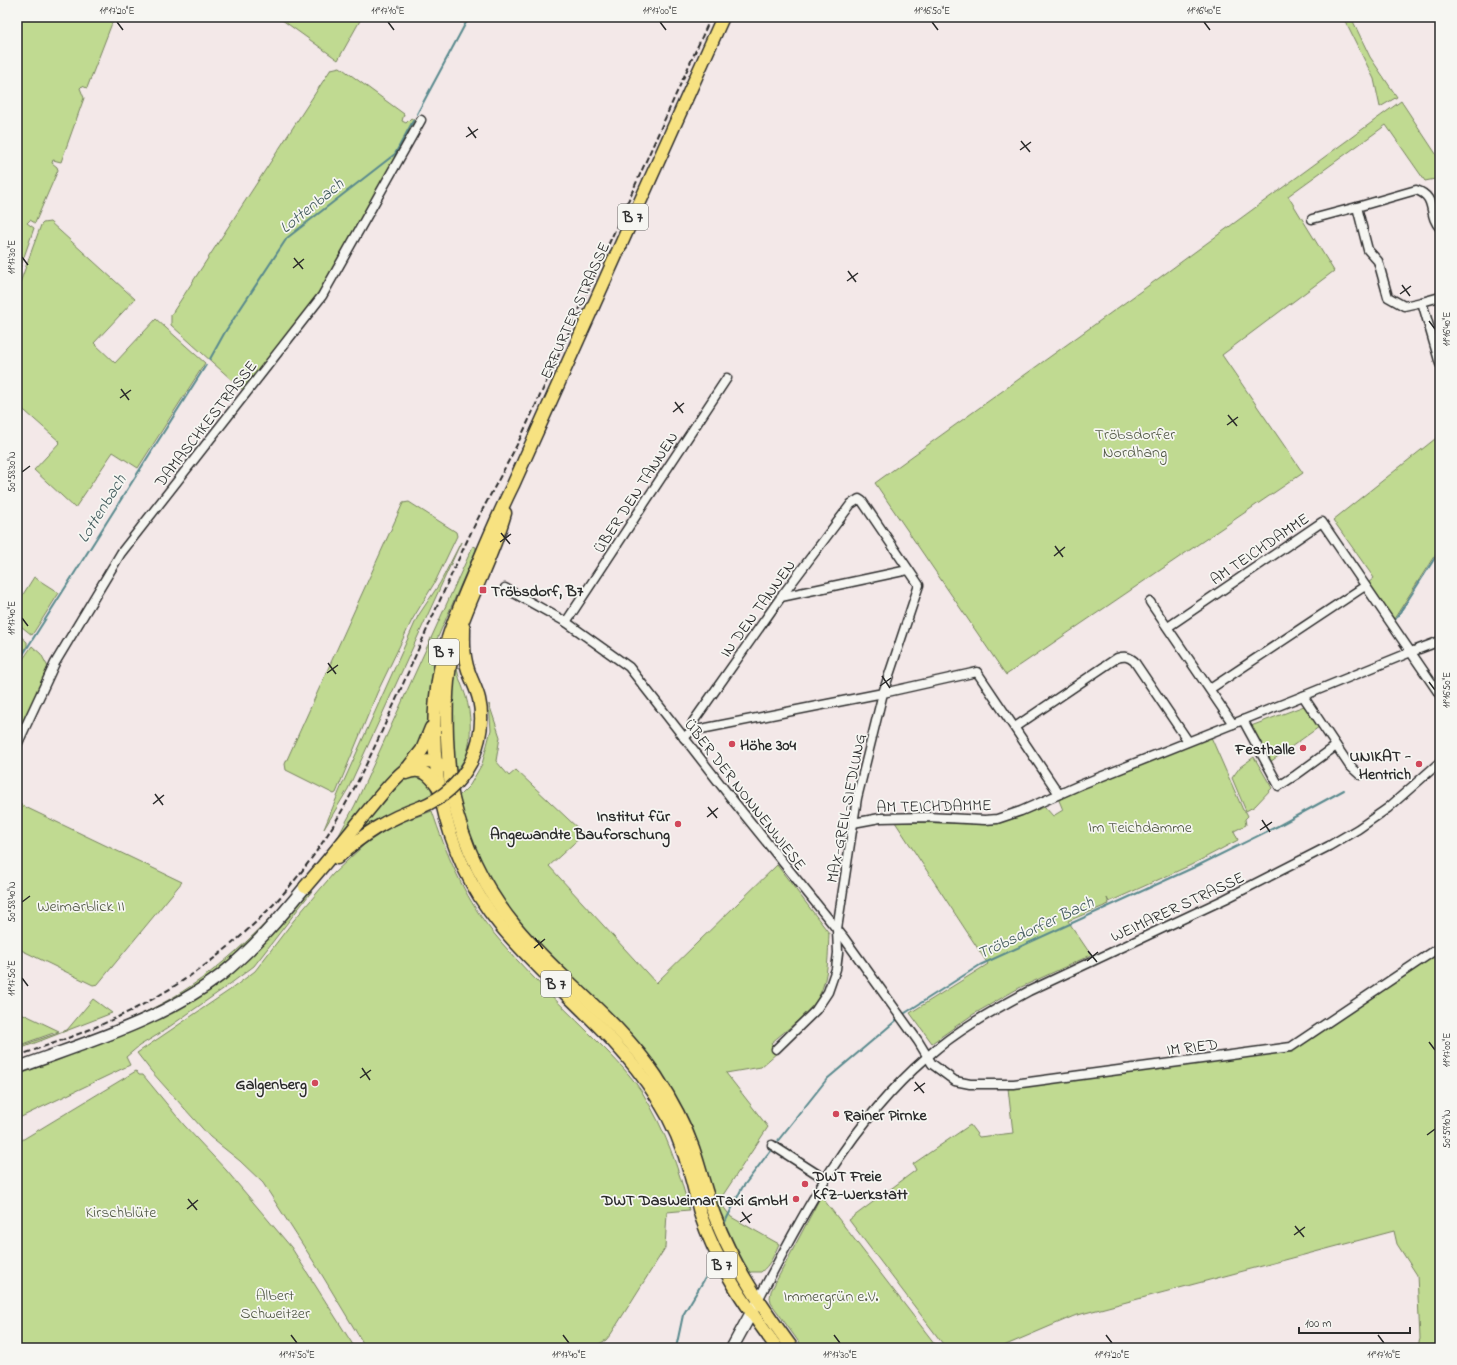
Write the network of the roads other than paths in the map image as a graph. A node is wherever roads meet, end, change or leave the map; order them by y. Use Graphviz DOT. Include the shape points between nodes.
graph roads {
  1 [pos="723,17"];
  2 [pos="421,120"];
  3 [pos="1356,207"];
  4 [pos="1312,220"];
  5 [pos="1440,228"];
  6 [pos="1440,297"];
  7 [pos="1422,302"];
  8 [pos="1440,364"];
  9 [pos="727,378"];
  10 [pos="513,485"];
  11 [pos="859,499"];
  12 [pos="908,570"];
  13 [pos="1365,586"];
  14 [pos="505,588"];
  15 [pos="782,597"];
  16 [pos="1150,602"];
  17 [pos="464,618"];
  18 [pos="566,622"];
  19 [pos="1168,627"];
  20 [pos="1440,642"];
  21 [pos="1411,652"];
  22 [pos="1210,689"];
  23 [pos="883,693"];
  24 [pos="1440,695"];
  25 [pos="1303,696"];
  26 [pos="434,717"];
  27 [pos="1243,720"];
  28 [pos="1233,724"];
  29 [pos="1015,727"];
  30 [pos="691,731"];
  31 [pos="684,738"];
  32 [pos="1188,741"];
  33 [pos="17,745"];
  34 [pos="1336,746"];
  35 [pos="436,762"];
  36 [pos="1440,762"];
  37 [pos="449,773"];
  38 [pos="1360,774"];
  39 [pos="399,776"];
  40 [pos="440,788"];
  41 [pos="1060,794"];
  42 [pos="853,823"];
  43 [pos="305,887"];
  44 [pos="837,929"];
  45 [pos="1440,947"];
  46 [pos="776,1049"];
  47 [pos="927,1056"];
  48 [pos="17,1068"];
  49 [pos="772,1146"];
  50 [pos="825,1179"];
  51 [pos="758,1300"];
  52 [pos="751,1313"];
  53 [pos="732,1348"];
  54 [pos="777,1348"];
  55 [pos="792,1348"];
  1 -- 10 [label="main road, ERFURTER STRASSE / B 7"];
  2 -- 33 [label="street, DAMASCHKESTRASSE" via="322,296 122,553 55,662"];
  3 -- 4 [label="street"];
  3 -- 5 [label="street" via="1416,190 1428,197"];
  3 -- 7 [label="street" via="1368,250 1378,261 1388,298 1404,306"];
  6 -- 7 [label="street"];
  7 -- 8 [label="street"];
  9 -- 18 [label="street, ÜBER DEN TANNEN"];
  10 -- 17 [label="main road, ERFURTER STRASSE / B 7" via="499,534"];
  10 -- 26 [label="main road, ERFURTER STRASSE / B 7" via="488,536 453,622 441,663"];
  11 -- 12 [label="street, MAX-GREIL-SIEDLUNG" via="867,507"];
  11 -- 15 [label="street, IN DEN TANNEN" via="851,504"];
  12 -- 15 [label="street"];
  12 -- 23 [label="street, MAX-GREIL-SIEDLUNG" via="919,585"];
  13 -- 19 [label="street, AM TEICHDAMME" via="1322,522"];
  13 -- 21 [label="street, AM TEICHDAMME"];
  13 -- 22 [label="street"];
  14 -- 18 [label="street, ÜBER DER NONNENWIESE"];
  15 -- 30 [label="street, IN DEN TANNEN" via="693,722"];
  16 -- 19 [label="street"];
  17 -- 37 [label="main road, B 7" via="447,681"];
  17 -- 43 [label="main road, B 7, bridge" via="465,660 479,699 482,726 479,741 464,774 455,785 432,803 396,816 371,830"];
  18 -- 31 [label="street, ÜBER DER NONNENWIESE" via="629,667"];
  19 -- 22 [label="street"];
  20 -- 21 [label="street"];
  21 -- 24 [label="street"];
  21 -- 25 [label="street, AM TEICHDAMME"];
  22 -- 28 [label="street"];
  23 -- 29 [label="street" via="977,672"];
  23 -- 30 [label="street"];
  23 -- 42 [label="street, MAX-GREIL-SIEDLUNG"];
  25 -- 27 [label="street, AM TEICHDAMME"];
  25 -- 34 [label="street"];
  26 -- 35 [label="main road, B 7"];
  26 -- 39 [label="main road" via="422,750"];
  27 -- 28 [label="street, AM TEICHDAMME"];
  27 -- 34 [label="street" via="1279,786"];
  28 -- 32 [label="street, AM TEICHDAMME"];
  29 -- 32 [label="street" via="1122,656 1134,661"];
  29 -- 41 [label="street"];
  30 -- 31 [label="street, IN DEN TANNEN"];
  31 -- 44 [label="street, ÜBER DER NONNENWIESE"];
  32 -- 41 [label="street, AM TEICHDAMME"];
  34 -- 38 [label="street" via="1349,765"];
  35 -- 37 [label="main road"];
  35 -- 39 [label="main road" via="416,763"];
  35 -- 40 [label="main road, B 7"];
  36 -- 47 [label="street, WEIMARER STRASSE" via="1388,808 1329,846 1232,896 1018,998 959,1033"];
  37 -- 51 [label="main road, B 7" via="453,798 467,842 489,889 515,926 556,971 635,1048 669,1097 692,1146 714,1215 732,1255"];
  39 -- 40 [label="main road" via="413,771 425,772"];
  39 -- 43 [label="main road"];
  40 -- 52 [label="main road, B 7" via="445,821 452,841 481,900 500,926 627,1056 658,1098 684,1153 714,1249"];
  41 -- 42 [label="street, AM TEICHDAMME" via="997,819 880,818"];
  42 -- 44 [label="street, MAX-GREIL-SIEDLUNG"];
  43 -- 48 [label="street" via="245,954 192,994 149,1018"];
  44 -- 46 [label="street, MAX-GREIL-SIEDLUNG" via="836,969 828,992 816,1010"];
  44 -- 47 [label="street, ÜBER DER NONNENWIESE"];
  45 -- 47 [label="street, IM RIED" via="1291,1047 1014,1084 970,1084 954,1081 932,1064"];
  47 -- 50 [label="street, WEIMARER STRASSE" via="866,1120"];
  49 -- 50 [label="street"];
  50 -- 51 [label="street, WEIMARER STRASSE"];
  51 -- 52 [label="street"];
  51 -- 55 [label="main road, B 7"];
  52 -- 53 [label="street"];
  52 -- 54 [label="main road, B 7"];
}
